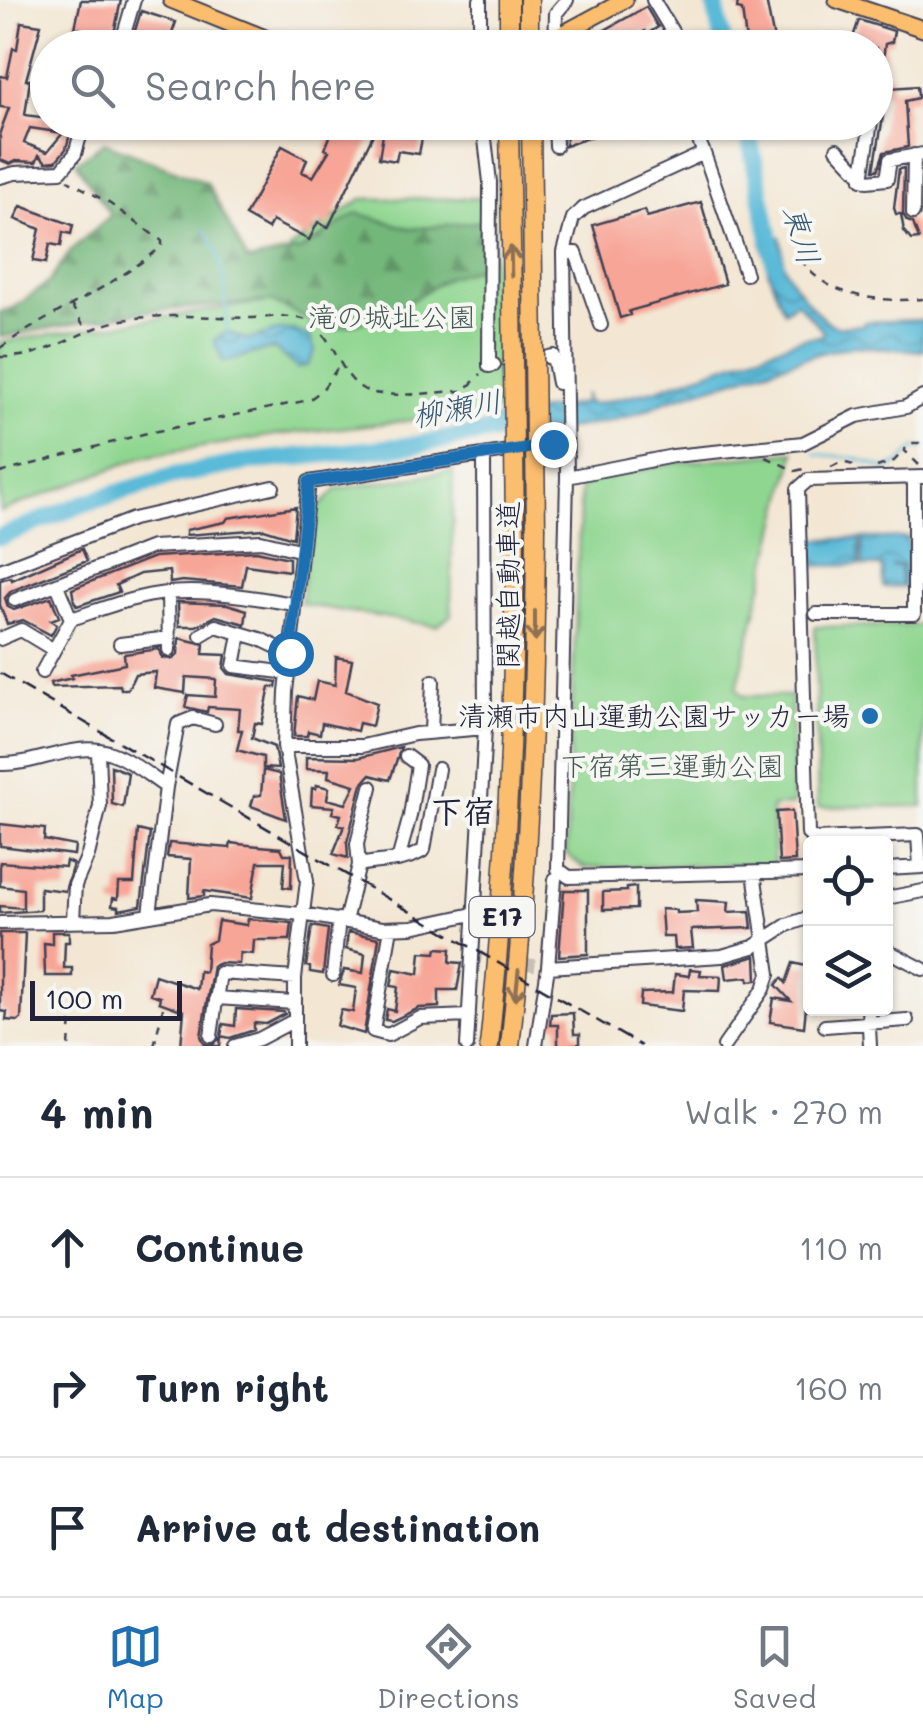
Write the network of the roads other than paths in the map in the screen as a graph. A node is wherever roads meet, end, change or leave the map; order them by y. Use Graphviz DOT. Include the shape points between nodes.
graph roads {
  1 [pos="134,0"];
  2 [pos="170,0"];
  3 [pos="480,0"];
  4 [pos="509,0"];
  5 [pos="529,0"];
  6 [pos="567,0"];
  7 [pos="625,0"];
  8 [pos="653,0"];
  9 [pos="837,0"];
  10 [pos="125,30"];
  11 [pos="245,30"];
  12 [pos="480,30"];
  13 [pos="509,30"];
  14 [pos="540,30"];
  15 [pos="550,30"];
  16 [pos="570,30"];
  17 [pos="671,30"];
  18 [pos="923,30"];
  19 [pos="79,140"];
  20 [pos="485,140"];
  21 [pos="509,140"];
  22 [pos="532,140"];
  23 [pos="556,140"];
  24 [pos="698,140"];
  25 [pos="868,140"];
  26 [pos="556,146"];
  27 [pos="837,150"];
  28 [pos="704,154"];
  29 [pos="919,155"];
  30 [pos="0,178"];
  31 [pos="862,179"];
  32 [pos="912,212"];
  33 [pos="564,252"];
  34 [pos="746,274"];
  35 [pos="601,325"];
  36 [pos="567,354"];
  37 [pos="541,355"];
  38 [pos="491,365"];
  39 [pos="923,398"];
  40 [pos="566,451"];
  41 [pos="484,456"];
  42 [pos="920,474"];
  43 [pos="567,477"];
  44 [pos="273,488"];
  45 [pos="300,550"];
  46 [pos="0,570"];
  47 [pos="57,585"];
  48 [pos="168,595"];
  49 [pos="15,600"];
  50 [pos="294,604"];
  51 [pos="816,614"];
  52 [pos="71,619"];
  53 [pos="201,634"];
  54 [pos="240,634"];
  55 [pos="0,640"];
  56 [pos="120,644"];
  57 [pos="54,650"];
  58 [pos="290,653"];
  59 [pos="42,672"];
  60 [pos="288,673"];
  61 [pos="433,680"];
  62 [pos="215,724"];
  63 [pos="485,728"];
  64 [pos="431,732"];
  65 [pos="284,746"];
  66 [pos="98,751"];
  67 [pos="406,756"];
  68 [pos="0,764"];
  69 [pos="438,770"];
  70 [pos="166,787"];
  71 [pos="371,787"];
  72 [pos="398,860"];
  73 [pos="359,865"];
  74 [pos="922,867"];
  75 [pos="893,868"];
  76 [pos="803,871"];
  77 [pos="754,872"];
  78 [pos="555,880"];
  79 [pos="923,891"];
  80 [pos="893,897"];
  81 [pos="150,914"];
  82 [pos="302,914"];
  83 [pos="473,914"];
  84 [pos="74,920"];
  85 [pos="342,920"];
  86 [pos="803,920"];
  87 [pos="0,923"];
  88 [pos="391,928"];
  89 [pos="764,938"];
  90 [pos="893,954"];
  91 [pos="548,967"];
  92 [pos="923,969"];
  93 [pos="332,975"];
  94 [pos="295,978"];
  95 [pos="216,998"];
  96 [pos="295,1004"];
  97 [pos="468,1016"];
  98 [pos="864,1016"];
  99 [pos="868,1016"];
  100 [pos="876,1016"];
  101 [pos="295,1020"];
  102 [pos="907,1020"];
  103 [pos="824,1026"];
  104 [pos="211,1036"];
  105 [pos="235,1046"];
  106 [pos="295,1046"];
  107 [pos="467,1046"];
  108 [pos="489,1046"];
  109 [pos="510,1046"];
  110 [pos="536,1046"];
  111 [pos="724,1046"];
  112 [pos="870,1046"];
  1 -- 10 [label="street"];
  2 -- 11 [label="main road"];
  3 -- 12 [label="street"];
  4 -- 13 [label="highway"];
  5 -- 14 [label="highway"];
  6 -- 15 [label="street"];
  7 -- 16 [label="main road"];
  8 -- 17 [label="street"];
  9 -- 18 [label="main road"];
  19 -- 30 [label="street" via="61,171"];
  20 -- 38 [label="street"];
  108 -- 21 [label="highway, 関越自動車道 / E17, one-way, bridge" via="510,788 515,534"];
  22 -- 37 [label="highway, 関越自動車道 / E17"];
  23 -- 26 [label="street"];
  24 -- 28 [label="street"];
  25 -- 31 [label="street"];
  27 -- 31 [label="street"];
  28 -- 33 [label="street" via="584,208 573,218"];
  28 -- 34 [label="street"];
  29 -- 31 [label="street" via="890,160 888,179"];
  29 -- 32 [label="street"];
  33 -- 35 [label="street" via="576,253"];
  33 -- 36 [label="street"];
  36 -- 37 [label="street" via="559,355 558,383 553,356"];
  36 -- 40 [label="street"];
  37 -- 109 [label="highway, 関越自動車道 / E17, one-way, bridge" via="532,789"];
  39 -- 43 [label="street" via="856,416 803,442 673,456"];
  40 -- 41 [label="street" via="553,458 553,444"];
  40 -- 43 [label="street"];
  41 -- 45 [label="street" via="309,482"];
  41 -- 63 [label="street"];
  42 -- 51 [label="street" via="914,614"];
  42 -- 74 [label="street" via="808,480 798,488 808,834 814,840 918,835"];
  43 -- 77 [label="street" via="558,869 569,877"];
  44 -- 46 [label="street" via="133,519"];
  45 -- 47 [label="street" via="261,540 152,547"];
  45 -- 50 [label="street"];
  47 -- 49 [label="street"];
  47 -- 52 [label="street"];
  48 -- 50 [label="street"];
  48 -- 52 [label="street" via="141,596"];
  48 -- 56 [label="street" via="169,644"];
  50 -- 58 [label="street"];
  52 -- 57 [label="street"];
  53 -- 54 [label="street" via="216,626"];
  54 -- 58 [label="street"];
  54 -- 60 [label="street" via="234,666"];
  55 -- 57 [label="street" via="21,630"];
  57 -- 59 [label="street"];
  58 -- 60 [label="street"];
  60 -- 65 [label="street"];
  61 -- 64 [label="street"];
  62 -- 70 [label="street" via="194,718 178,724"];
  63 -- 64 [label="street"];
  63 -- 83 [label="street"];
  64 -- 65 [label="street" via="362,746"];
  65 -- 82 [label="street" via="307,881"];
  66 -- 68 [label="street"];
  66 -- 70 [label="street"];
  66 -- 84 [label="street" via="100,806 74,885"];
  67 -- 72 [label="street" via="418,764"];
  69 -- 72 [label="street" via="424,850"];
  70 -- 81 [label="street"];
  71 -- 73 [label="street" via="357,844"];
  72 -- 73 [label="street"];
  73 -- 85 [label="street"];
  74 -- 75 [label="street"];
  76 -- 77 [label="street"];
  77 -- 89 [label="street"];
  78 -- 91 [label="street"];
  79 -- 80 [label="street"];
  81 -- 82 [label="street" via="210,905"];
  81 -- 84 [label="street" via="114,922"];
  82 -- 85 [label="street"];
  82 -- 94 [label="street"];
  83 -- 88 [label="street"];
  83 -- 97 [label="street"];
  84 -- 87 [label="street"];
  85 -- 88 [label="street"];
  85 -- 93 [label="street"];
  86 -- 89 [label="street"];
  88 -- 97 [label="street" via="373,1031 388,1035 420,1018"];
  89 -- 91 [label="street" via="722,956"];
  89 -- 111 [label="street" via="768,980"];
  90 -- 92 [label="street"];
  91 -- 110 [label="street"];
  94 -- 95 [label="street" via="220,973"];
  94 -- 96 [label="street"];
  95 -- 96 [label="street"];
  95 -- 104 [label="street"];
  96 -- 101 [label="street"];
  97 -- 107 [label="street"];
  98 -- 103 [label="street"];
  99 -- 112 [label="street"];
  100 -- 102 [label="street"];
  101 -- 105 [label="street"];
  101 -- 106 [label="street"];
}
